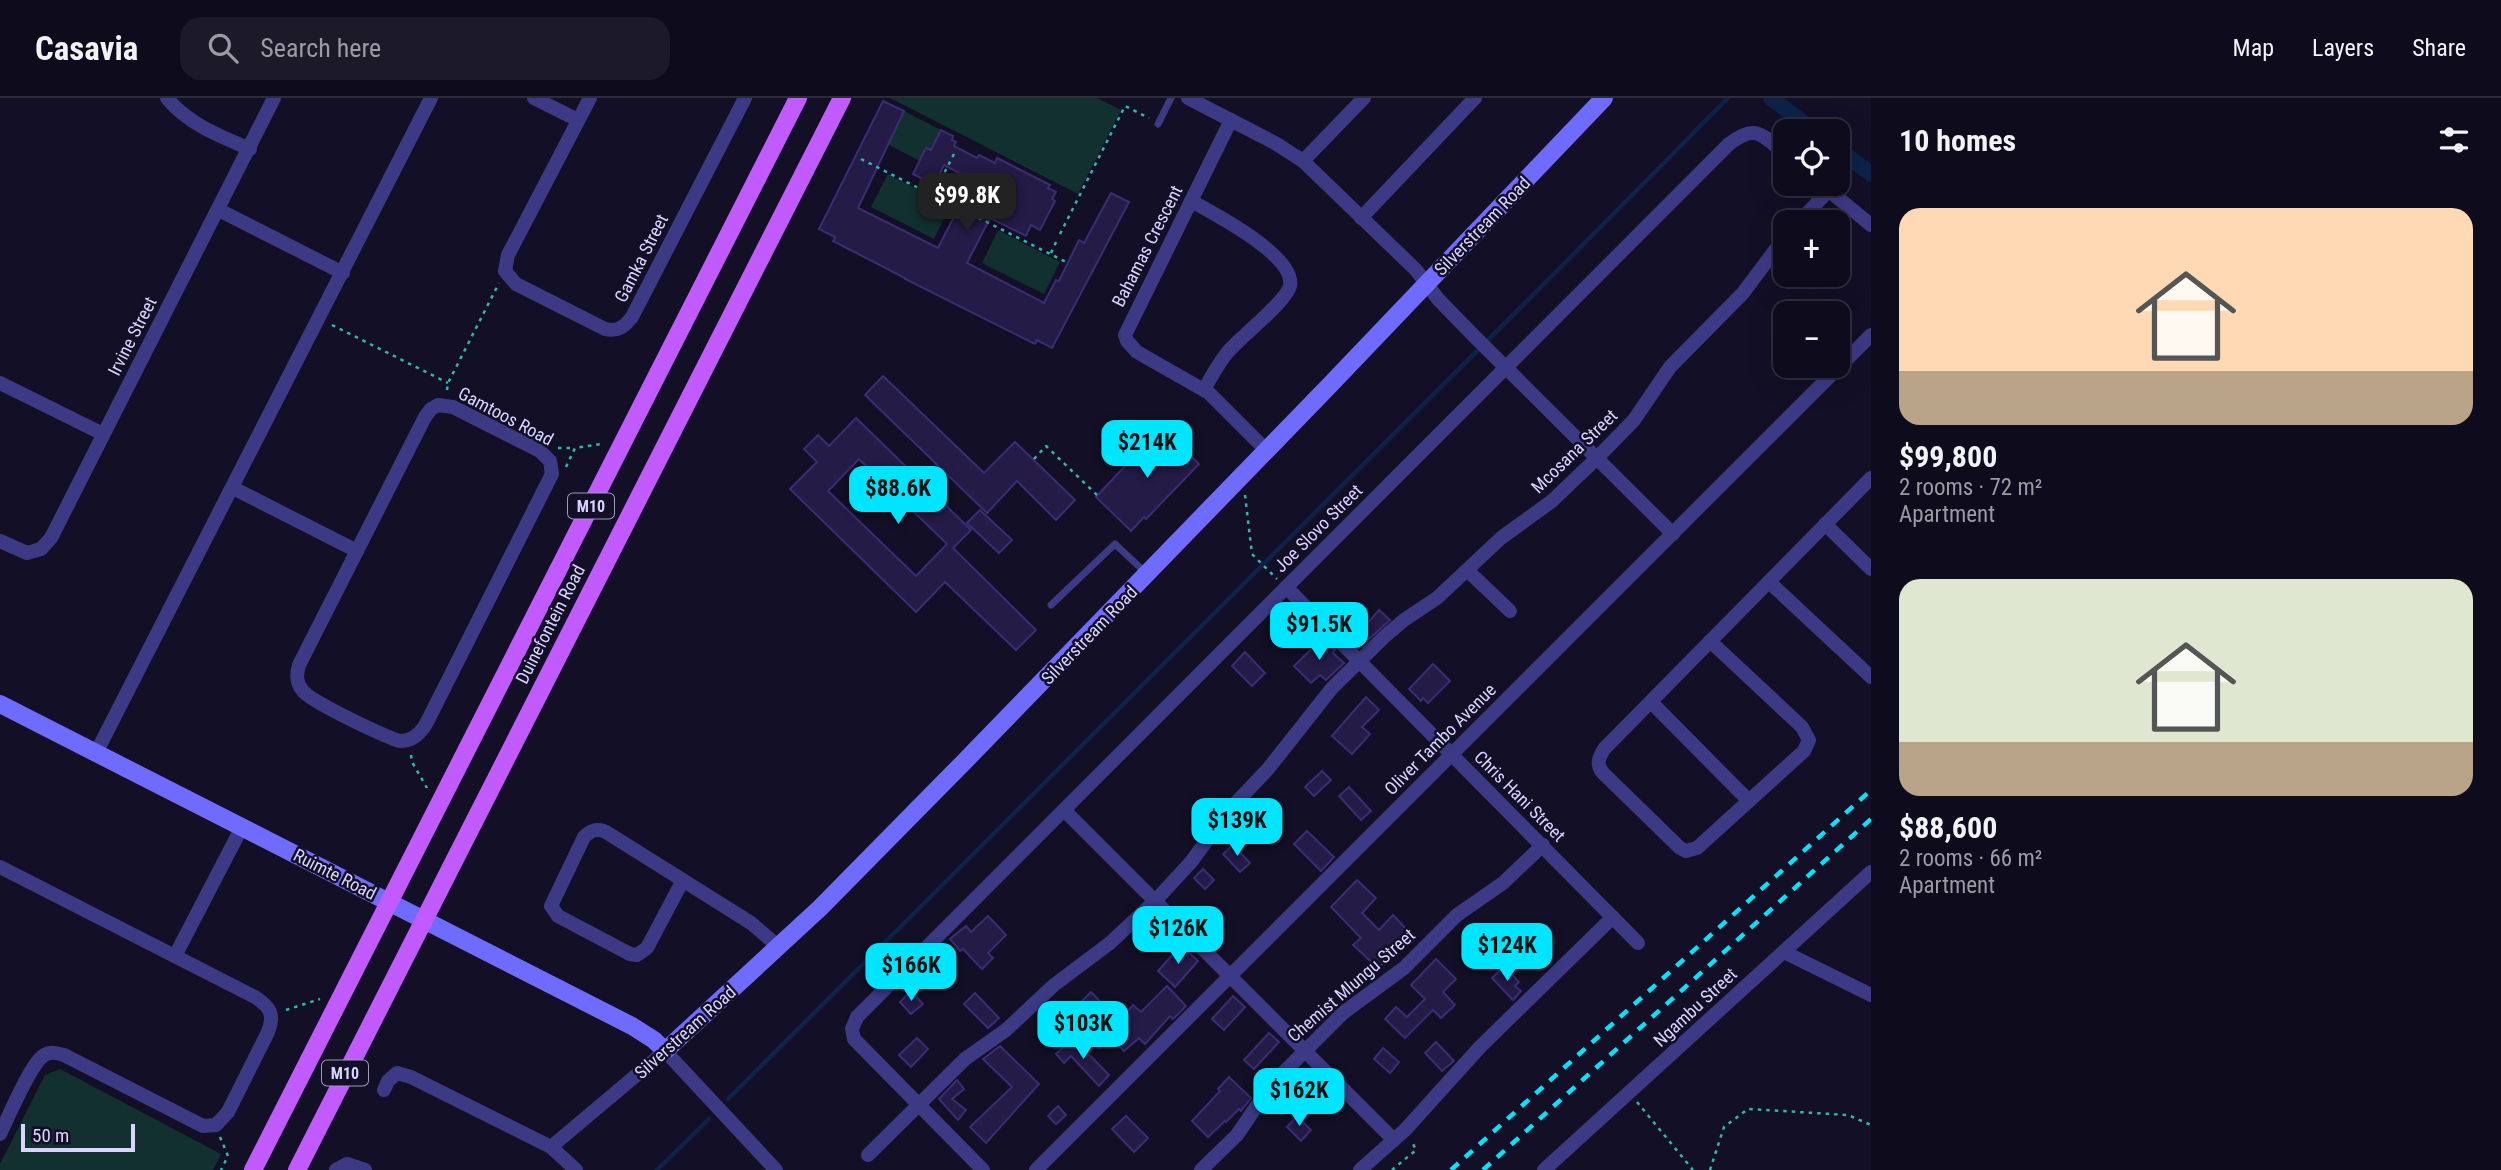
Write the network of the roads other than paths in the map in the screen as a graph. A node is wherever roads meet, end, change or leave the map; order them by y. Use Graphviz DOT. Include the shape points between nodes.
graph roads {
  1 [pos="167,98"];
  2 [pos="275,98"];
  3 [pos="431,98"];
  4 [pos="534,98"];
  5 [pos="590,98"];
  6 [pos="745,98"];
  7 [pos="798,98"];
  8 [pos="842,98"];
  9 [pos="1171,98"];
  10 [pos="1189,98"];
  11 [pos="1364,98"];
  12 [pos="1475,98"];
  13 [pos="1604,98"];
  14 [pos="578,120"];
  15 [pos="1231,121"];
  16 [pos="1158,123"];
  17 [pos="1773,144"];
  18 [pos="250,149"];
  19 [pos="1303,162"];
  20 [pos="1836,196"];
  21 [pos="1191,201"];
  22 [pos="219,210"];
  23 [pos="1361,218"];
  24 [pos="1871,225"];
  25 [pos="1773,253"];
  26 [pos="343,273"];
  27 [pos="1427,284"];
  28 [pos="1871,335"];
  29 [pos="1505,368"];
  30 [pos="0,383"];
  31 [pos="1204,390"];
  32 [pos="103,434"];
  33 [pos="1267,451"];
  34 [pos="1597,458"];
  35 [pos="1871,478"];
  36 [pos="233,488"];
  37 [pos="1825,524"];
  38 [pos="1673,534"];
  39 [pos="0,541"];
  40 [pos="357,551"];
  41 [pos="1871,569"];
  42 [pos="1468,570"];
  43 [pos="1147,575"];
  44 [pos="1769,582"];
  45 [pos="1286,587"];
  46 [pos="1051,605"];
  47 [pos="1510,611"];
  48 [pos="1710,642"];
  49 [pos="1359,662"];
  50 [pos="1871,677"];
  51 [pos="1651,702"];
  52 [pos="0,704"];
  53 [pos="96,752"];
  54 [pos="1451,755"];
  55 [pos="1749,801"];
  56 [pos="1064,810"];
  57 [pos="242,827"];
  58 [pos="1543,845"];
  59 [pos="0,867"];
  60 [pos="1871,872"];
  61 [pos="683,880"];
  62 [pos="1156,900"];
  63 [pos="389,901"];
  64 [pos="1613,917"];
  65 [pos="423,919"];
  66 [pos="1638,943"];
  67 [pos="779,947"];
  68 [pos="1784,952"];
  69 [pos="175,956"];
  70 [pos="1230,976"];
  71 [pos="1871,995"];
  72 [pos="1305,1050"];
  73 [pos="665,1051"];
  74 [pos="384,1090"];
  75 [pos="918,1105"];
  76 [pos="0,1134"];
  77 [pos="1394,1140"];
  78 [pos="551,1147"];
  79 [pos="869,1155"];
  80 [pos="254,1170"];
  81 [pos="297,1170"];
  82 [pos="336,1170"];
  83 [pos="365,1170"];
  84 [pos="576,1170"];
  85 [pos="776,1170"];
  86 [pos="983,1170"];
  87 [pos="1036,1170"];
  88 [pos="1201,1170"];
  89 [pos="1360,1170"];
  90 [pos="1544,1170"];
  1 -- 18 [label="street" via="208,130"];
  2 -- 18 [label="street, Irvine Street"];
  3 -- 26 [label="street"];
  4 -- 14 [label="street"];
  5 -- 14 [label="street, Gamka Street"];
  6 -- 14 [label="street, Gamka Street" via="632,317 613,331 516,284 505,271 508,255"];
  7 -- 63 [label="main road, Duinefontein Road / M10"];
  8 -- 65 [label="main road, Duinefontein Road / M10"];
  9 -- 16 [label="lane"];
  10 -- 15 [label="street"];
  11 -- 19 [label="street"];
  12 -- 23 [label="street"];
  13 -- 27 [label="street, Silverstream Road"];
  15 -- 19 [label="street"];
  15 -- 21 [label="street, Bahamas Crescent"];
  17 -- 29 [label="street, Joe Slovo Street" via="1750,132 1729,144"];
  18 -- 22 [label="street, Irvine Street"];
  19 -- 23 [label="street"];
  20 -- 24 [label="street"];
  21 -- 31 [label="street, Bahamas Crescent" via="1125,335 1137,352"];
  21 -- 31 [label="street" via="1255,238 1290,281 1287,293 1228,351"];
  22 -- 26 [label="street"];
  22 -- 32 [label="street, Irvine Street"];
  23 -- 27 [label="street"];
  25 -- 34 [label="street, Mcosana Street" via="1743,293 1670,367 1634,421"];
  26 -- 36 [label="street"];
  27 -- 29 [label="street"];
  27 -- 33 [label="street, Silverstream Road"];
  28 -- 38 [label="street, Oliver Tambo Avenue"];
  29 -- 34 [label="street"];
  29 -- 45 [label="street, Joe Slovo Street"];
  30 -- 32 [label="street"];
  31 -- 33 [label="street, Bahamas Crescent"];
  32 -- 39 [label="street, Irvine Street" via="45,546 27,554"];
  33 -- 43 [label="street, Silverstream Road"];
  34 -- 38 [label="street"];
  34 -- 42 [label="street, Mcosana Street"];
  35 -- 37 [label="street"];
  36 -- 40 [label="street"];
  36 -- 53 [label="street"];
  37 -- 41 [label="street"];
  37 -- 44 [label="street"];
  38 -- 54 [label="street, Oliver Tambo Avenue"];
  40 -- 40 [label="street, Gamtoos Road" via="425,417 438,405 453,407 540,451 550,461 552,474 544,494 426,724 408,741 390,738 311,698 298,684 299,665"];
  42 -- 47 [label="street"];
  42 -- 49 [label="street, Mcosana Street"];
  43 -- 46 [label="lane" via="1115,544"];
  43 -- 67 [label="street, Silverstream Road"];
  44 -- 48 [label="street"];
  44 -- 50 [label="street"];
  45 -- 49 [label="street, Chris Hani Street"];
  45 -- 56 [label="street, Joe Slovo Street"];
  48 -- 51 [label="street"];
  48 -- 55 [label="street" via="1802,727 1808,740 1804,751"];
  49 -- 54 [label="street, Chris Hani Street"];
  49 -- 62 [label="street, Mcosana Street" via="1321,701"];
  51 -- 55 [label="street"];
  51 -- 55 [label="street" via="1604,749 1598,758 1602,772 1686,851 1698,848"];
  52 -- 53 [label="street, Ruimte Road"];
  53 -- 57 [label="street, Ruimte Road"];
  54 -- 58 [label="street, Chris Hani Street"];
  54 -- 70 [label="street, Oliver Tambo Avenue"];
  56 -- 62 [label="street"];
  56 -- 75 [label="street, Joe Slovo Street" via="858,1017 852,1029 854,1039"];
  57 -- 63 [label="street, Ruimte Road"];
  57 -- 69 [label="street"];
  58 -- 64 [label="street, Chris Hani Street"];
  58 -- 72 [label="street, Chemist Mlungu Street"];
  59 -- 69 [label="street"];
  60 -- 68 [label="street, Ngambu Street"];
  61 -- 61 [label="street" via="647,948 637,955 552,909 584,837 594,830 606,832"];
  61 -- 67 [label="street"];
  62 -- 70 [label="street"];
  62 -- 75 [label="street, Mcosana Street" via="1006,1030 965,1059"];
  63 -- 65 [label="street, Ruimte Road"];
  63 -- 80 [label="main road, Duinefontein Road / M10"];
  64 -- 66 [label="street, Chris Hani Street"];
  64 -- 77 [label="street" via="1480,1047"];
  65 -- 73 [label="street, Ruimte Road" via="632,1026"];
  65 -- 81 [label="main road, Duinefontein Road / M10"];
  67 -- 73 [label="street, Silverstream Road"];
  68 -- 71 [label="street"];
  68 -- 90 [label="street, Ngambu Street"];
  69 -- 76 [label="street" via="277,1012 225,1116 216,1125 203,1126 64,1055 51,1053 35,1065"];
  70 -- 72 [label="street"];
  70 -- 87 [label="street, Oliver Tambo Avenue"];
  72 -- 77 [label="street"];
  72 -- 88 [label="street, Chemist Mlungu Street" via="1262,1096 1237,1135"];
  73 -- 78 [label="street, Silverstream Road"];
  73 -- 85 [label="street"];
  74 -- 78 [label="street" via="392,1075 402,1073"];
  75 -- 79 [label="street, Mcosana Street"];
  75 -- 86 [label="street"];
  77 -- 89 [label="street"];
  78 -- 84 [label="street"];
  82 -- 83 [label="street" via="347,1164"];
}
